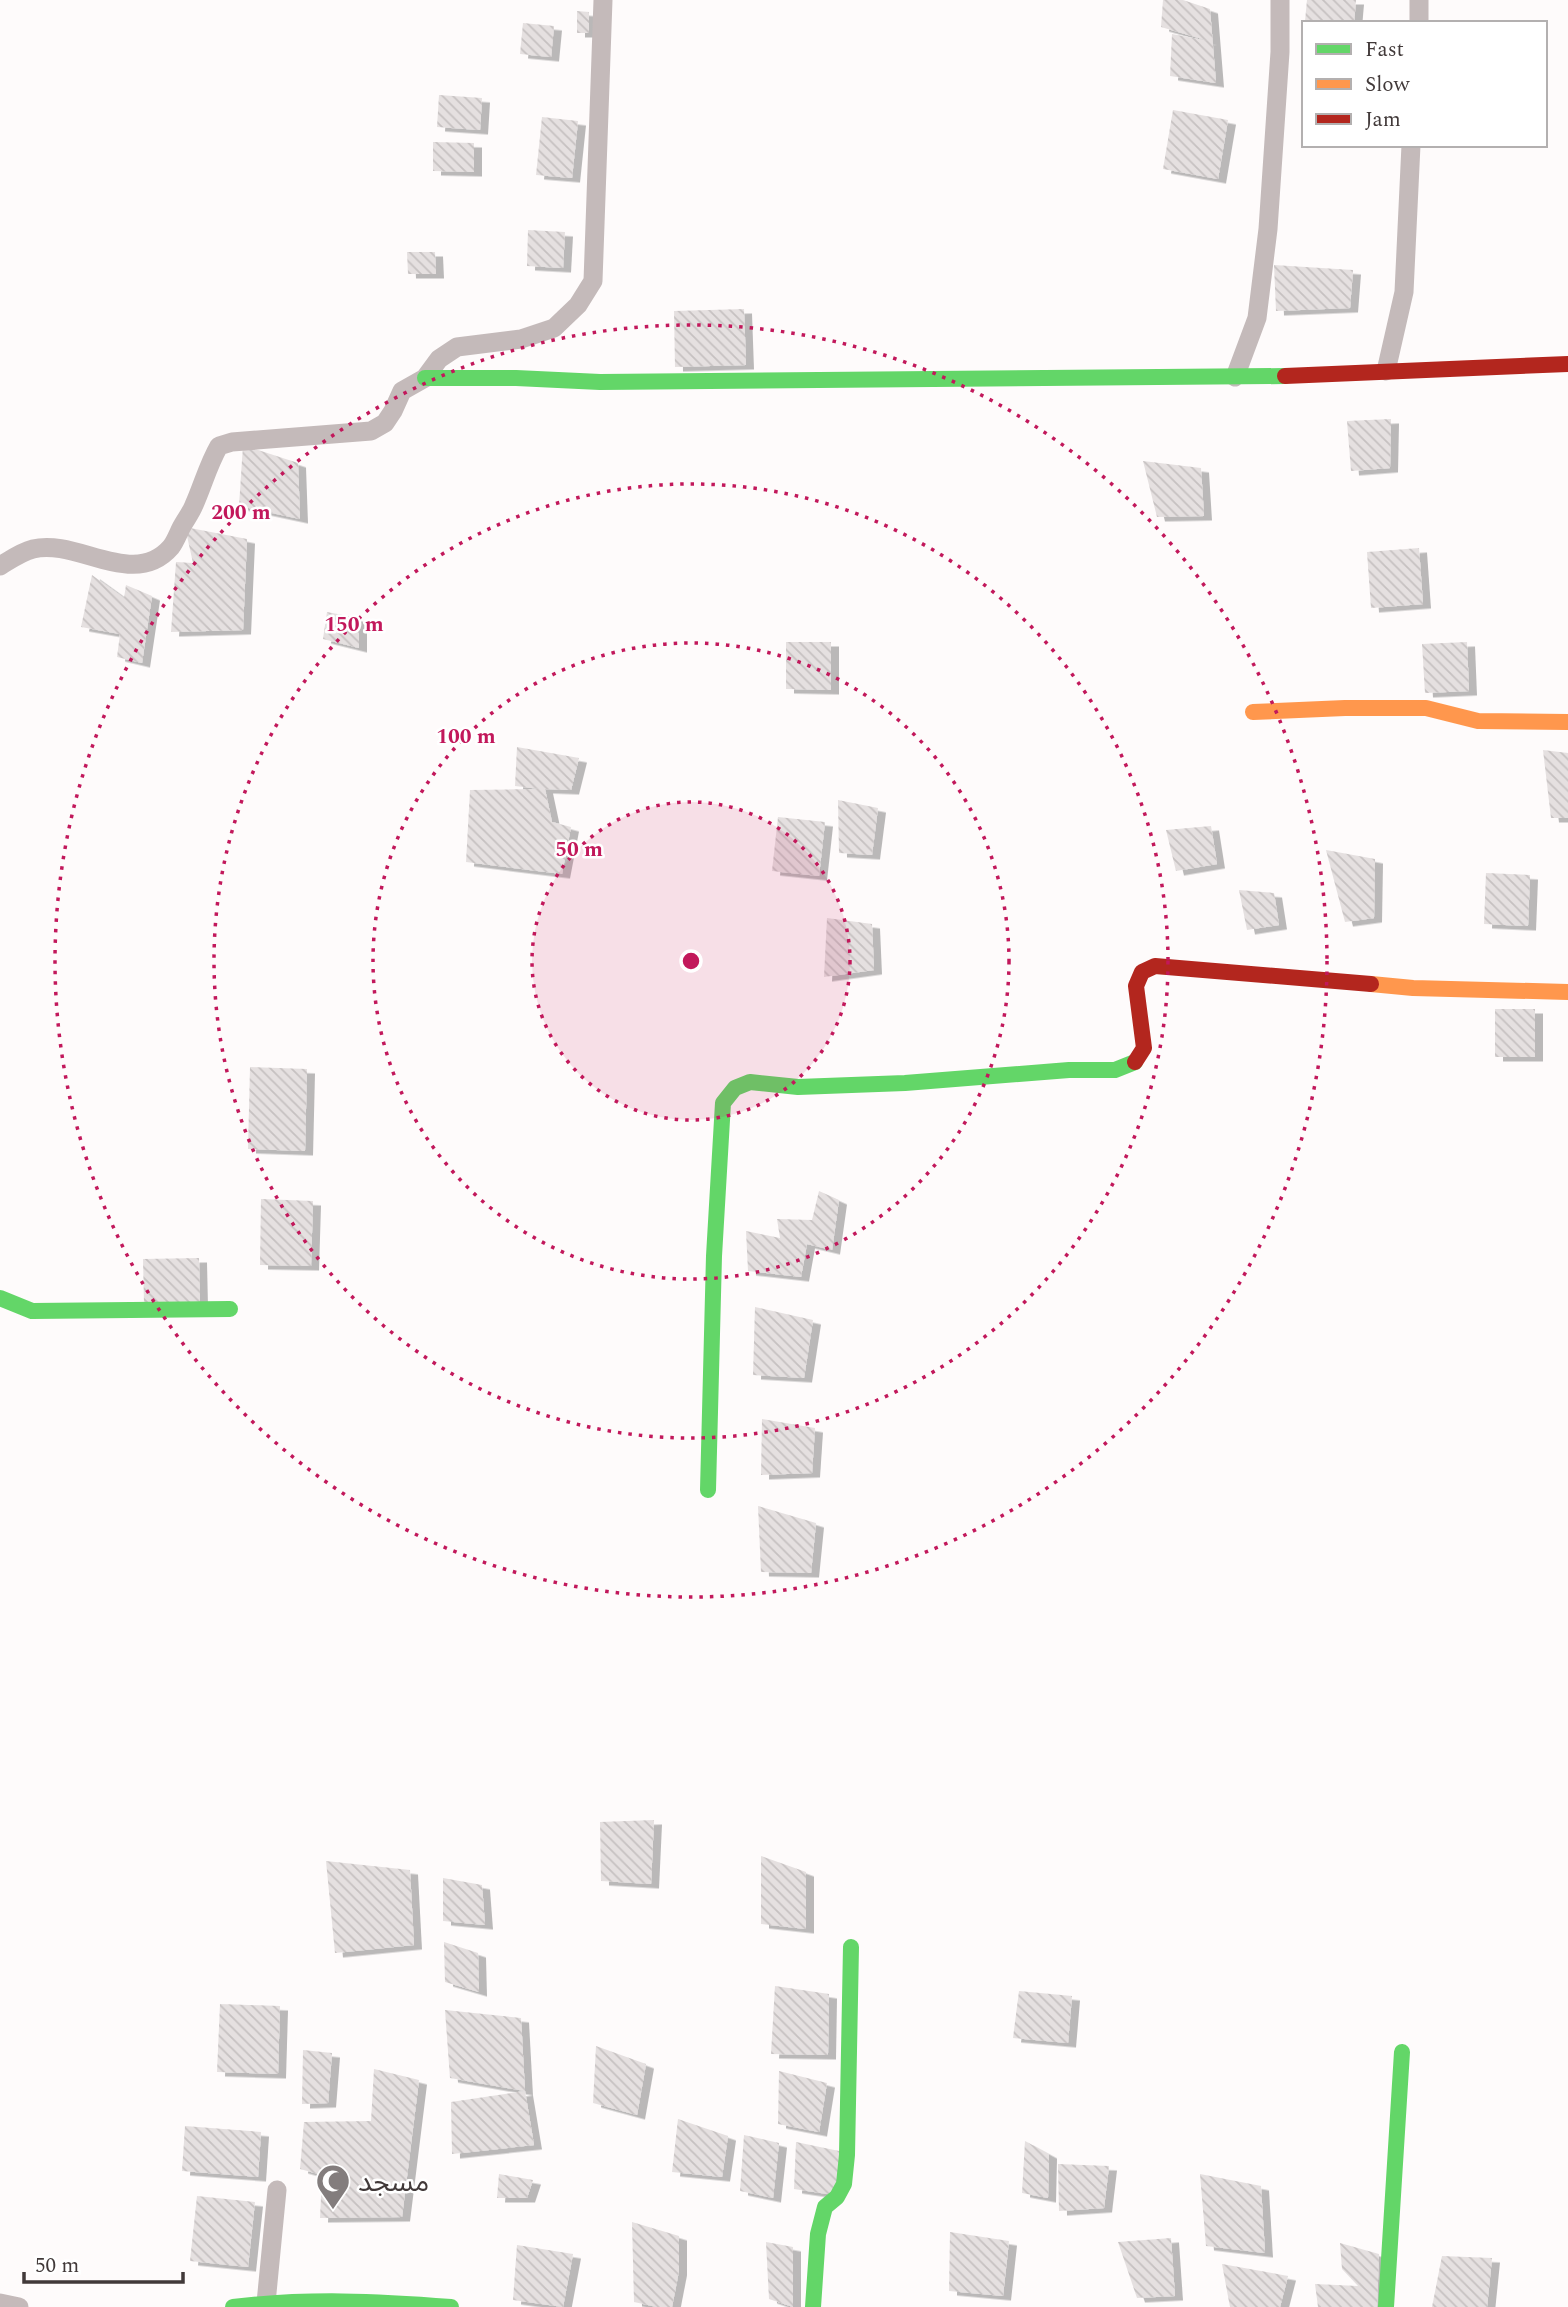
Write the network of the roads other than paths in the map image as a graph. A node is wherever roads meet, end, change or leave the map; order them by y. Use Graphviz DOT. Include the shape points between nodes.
graph roads {
  1 [pos="603,0"];
  2 [pos="1280,0"];
  3 [pos="1419,0"];
  4 [pos="1419,21"];
  5 [pos="1411,147"];
  6 [pos="1568,364"];
  7 [pos="1387,371"];
  8 [pos="1235,377"];
  9 [pos="425,378"];
  10 [pos="0,566"];
  11 [pos="1253,712"];
  12 [pos="1568,722"];
  13 [pos="1568,992"];
  14 [pos="0,1298"];
  15 [pos="230,1309"];
  16 [pos="708,1490"];
  17 [pos="851,1947"];
  18 [pos="1402,2052"];
  19 [pos="277,2190"];
  20 [pos="0,2303"];
  21 [pos="266,2305"];
  22 [pos="19,2307"];
  23 [pos="233,2307"];
  24 [pos="451,2307"];
  25 [pos="813,2307"];
  26 [pos="1386,2307"];
  1 -- 9 [label="street" via="593,281 554,328 522,339 457,347 439,359"];
  2 -- 8 [label="street" via="1268,229 1257,318"];
  3 -- 4 [label="street"];
  5 -- 7 [label="street" via="1404,292"];
  6 -- 7 [label="street"];
  7 -- 8 [label="street"];
  8 -- 9 [label="street" via="600,382"];
  9 -- 10 [label="street" via="402,391 385,423 371,431 219,446 194,507 172,546 158,558 124,564 52,548 34,549"];
  11 -- 12 [label="street" via="1426,708 1478,721"];
  13 -- 16 [label="street" via="1413,988 1155,966 1142,972 1136,986 1144,1048 1135,1062 1115,1070 798,1087 750,1082 735,1088 723,1103"];
  14 -- 15 [label="street" via="41,1312"];
  17 -- 25 [label="street" via="844,2185 825,2207 818,2234"];
  18 -- 26 [label="street"];
  19 -- 21 [label="street"];
  20 -- 22 [label="street"];
  21 -- 23 [label="street"];
  21 -- 24 [label="street" via="371,2300"];
}
